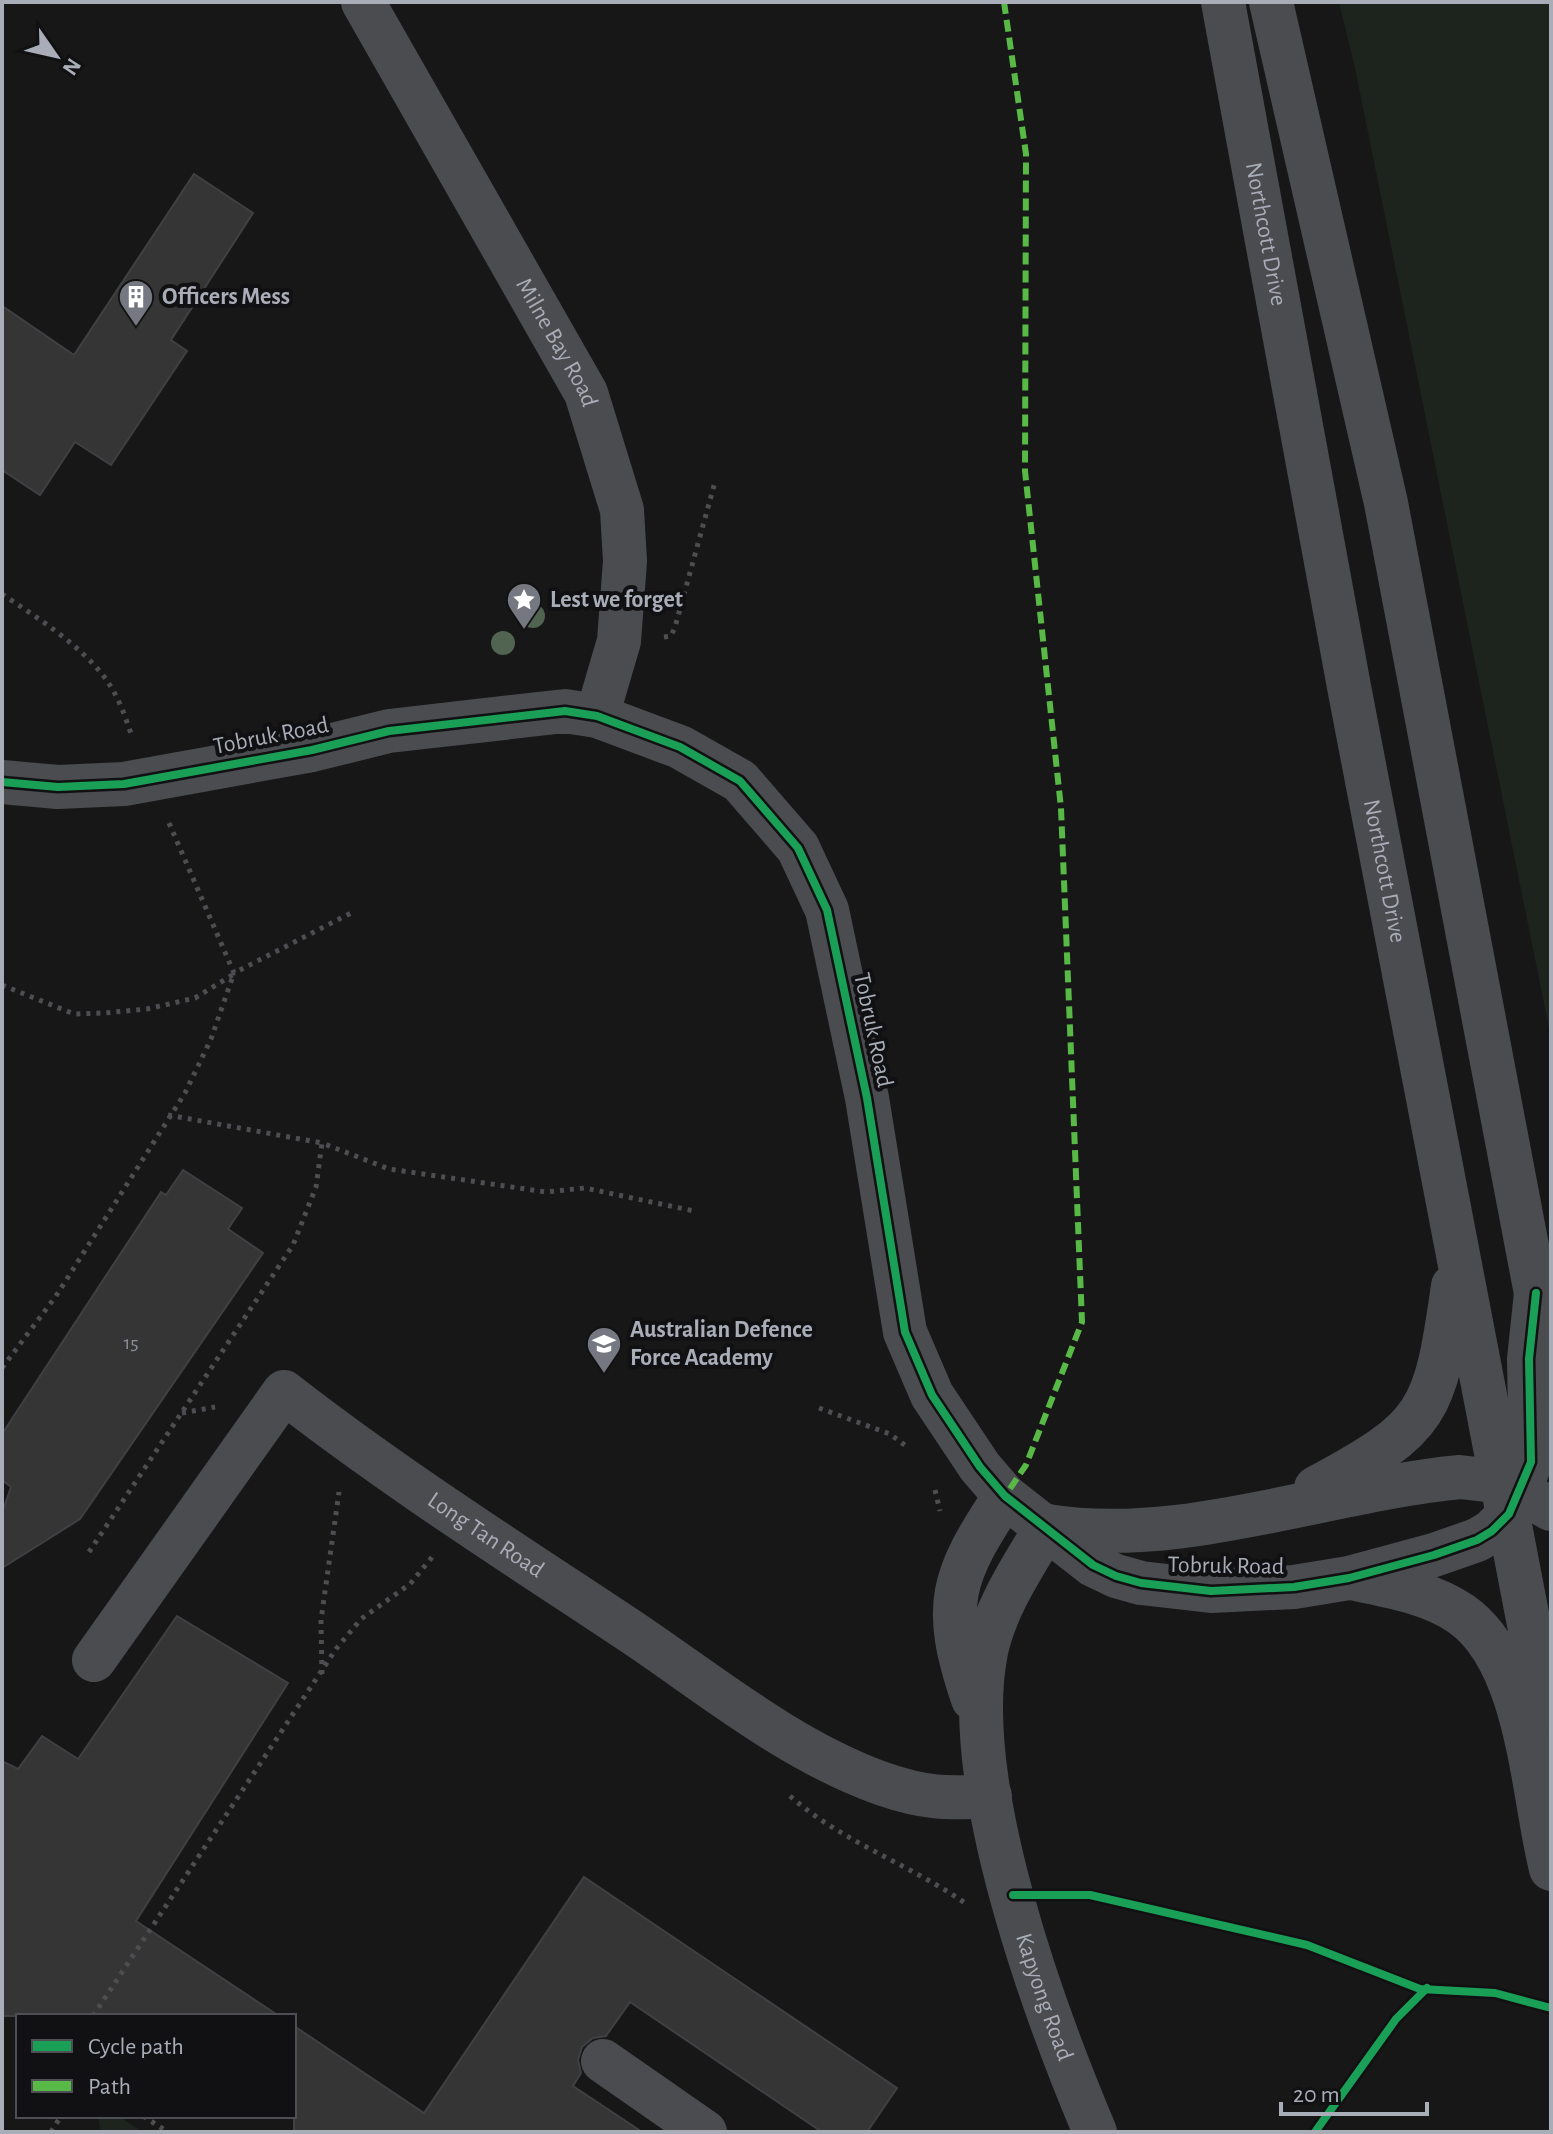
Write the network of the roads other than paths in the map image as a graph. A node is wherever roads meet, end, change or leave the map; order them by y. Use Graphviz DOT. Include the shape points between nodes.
graph roads {
  1 [pos="363,2"];
  2 [pos="1223,2"];
  3 [pos="1271,2"];
  4 [pos="597,716"];
  5 [pos="2,782"];
  6 [pos="1459,1251"];
  7 [pos="1536,1293"];
  8 [pos="1551,1370"];
  9 [pos="1005,1496"];
  10 [pos="1521,1499"];
  11 [pos="1282,1507"];
  12 [pos="1047,1526"];
  13 [pos="1349,1578"];
  14 [pos="94,1660"];
  15 [pos="979,1716"];
  16 [pos="1551,1739"];
  17 [pos="990,1796"];
  18 [pos="1551,1869"];
  19 [pos="603,2061"];
  20 [pos="705,2132"];
  21 [pos="1095,2132"];
  1 -- 4 [label="street, Milne Bay Road" via="586,393 622,510 625,561 620,629"];
  2 -- 6 [label="street, Northcott Drive"];
  3 -- 7 [label="street" via="1386,503"];
  4 -- 5 [label="street, Tobruk Road" via="565,711 389,731 124,784 58,787"];
  4 -- 9 [label="street, Tobruk Road" via="680,747 740,781 798,848 827,910 844,982 905,1332 932,1395"];
  6 -- 10 [label="street, Northcott Drive"];
  6 -- 11 [label="street" via="1439,1376 1418,1418 1370,1460"];
  7 -- 8 [label="street"];
  7 -- 10 [label="street" via="1529,1359 1533,1444"];
  9 -- 12 [label="street, Tobruk Road"];
  9 -- 15 [label="street, Kapyong Road" via="972,1549 953,1599 957,1642"];
  10 -- 11 [label="street, Tobruk Road" via="1460,1477"];
  10 -- 13 [label="street, Tobruk Road" via="1477,1540"];
  10 -- 16 [label="street, Northcott Drive"];
  11 -- 12 [label="street, Tobruk Road" via="1138,1531"];
  12 -- 13 [label="street, Tobruk Road" via="1105,1572 1141,1583 1231,1591"];
  12 -- 15 [label="street, Kapyong Road" via="992,1632"];
  13 -- 18 [label="street" via="1414,1592 1451,1608 1477,1627 1496,1652 1516,1698"];
  14 -- 17 [label="street, Long Tan Road" via="284,1392 459,1518 766,1725 882,1784 939,1800"];
  15 -- 17 [label="street, Kapyong Road"];
  17 -- 21 [label="street, Kapyong Road" via="1045,1999"];
  19 -- 20 [label="street"];
}
